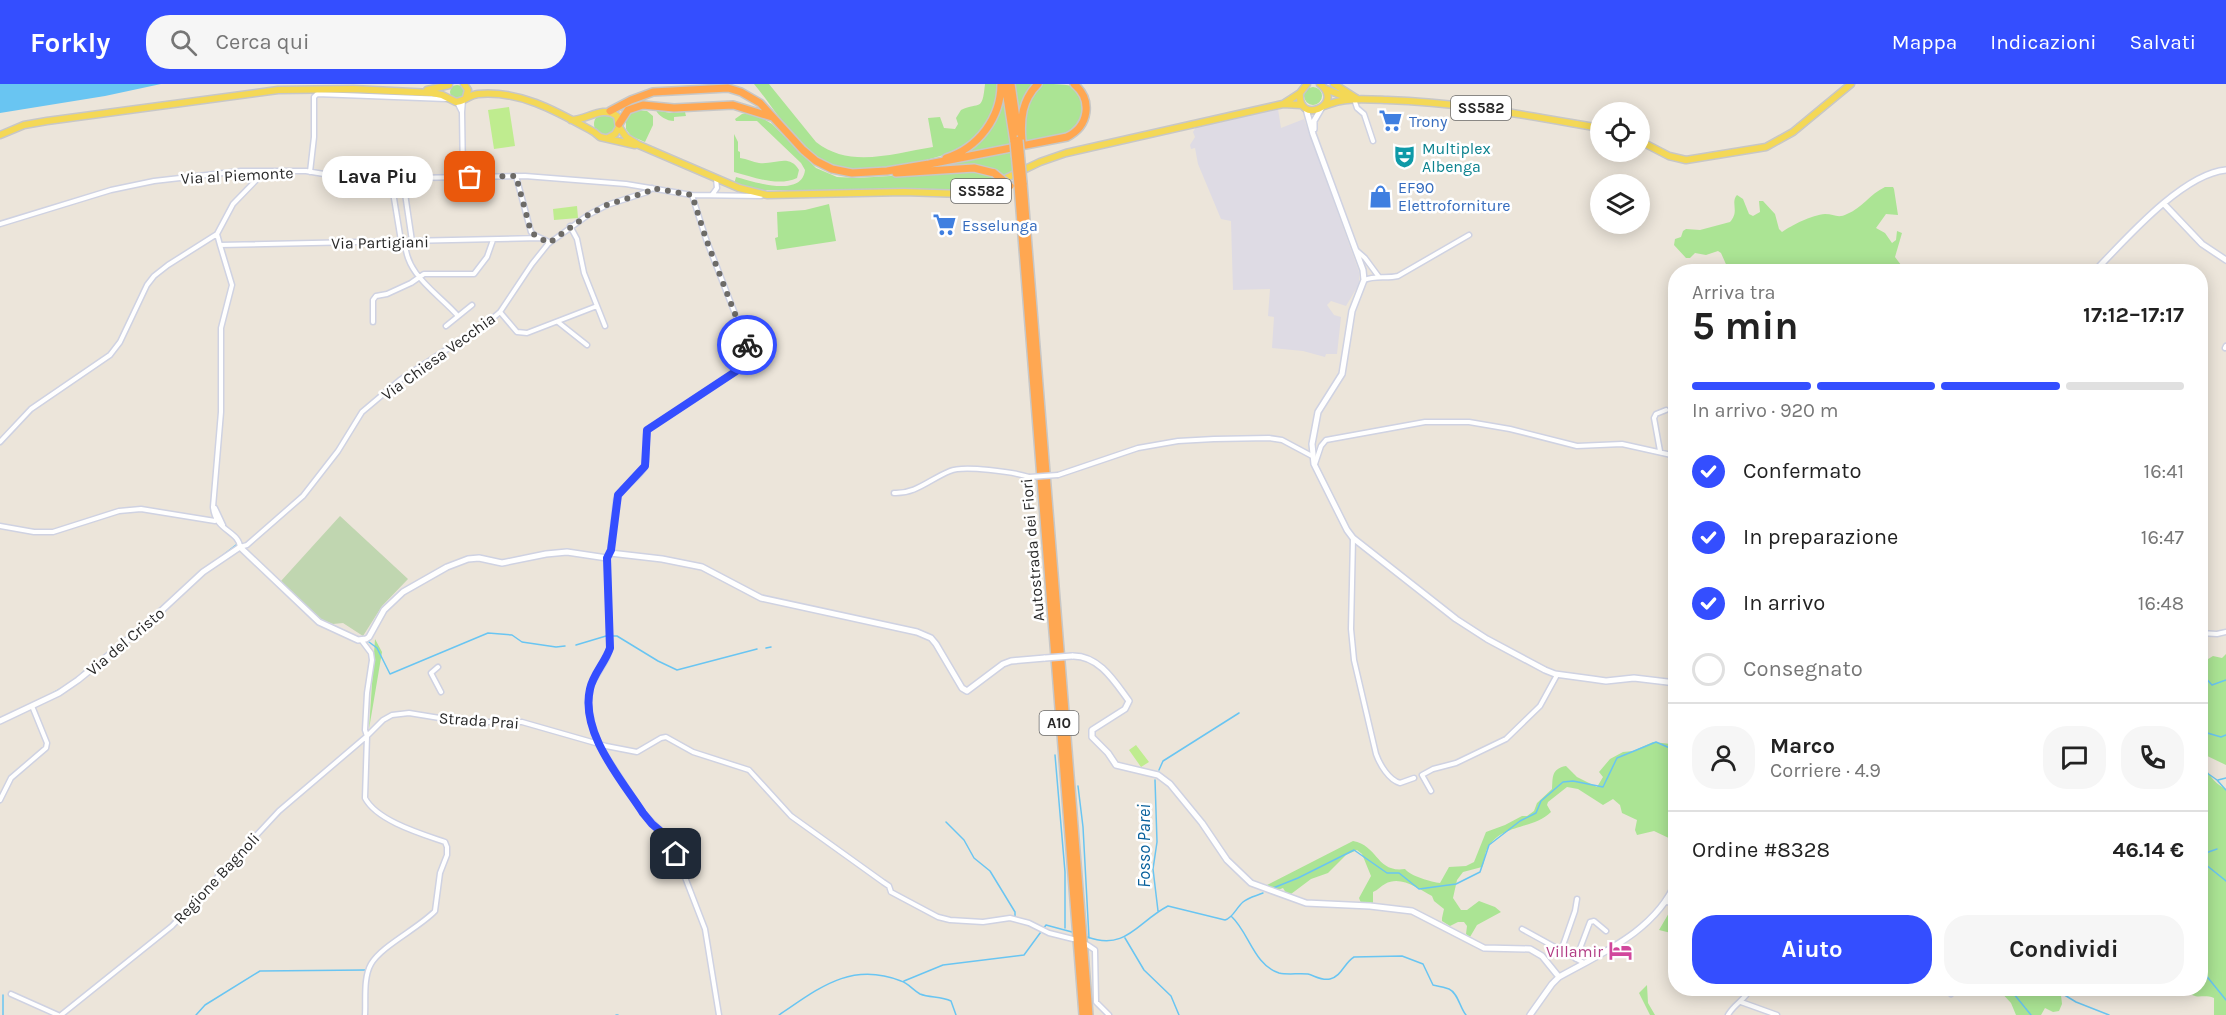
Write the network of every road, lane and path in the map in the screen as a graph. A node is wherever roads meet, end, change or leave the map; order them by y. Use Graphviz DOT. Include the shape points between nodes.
graph roads {
  1 [pos="450,84"];
  2 [pos="1003,84"];
  3 [pos="1011,84"];
  4 [pos="1038,84"];
  5 [pos="1074,84"];
  6 [pos="1306,84"];
  7 [pos="1334,84"];
  8 [pos="1851,84"];
  9 [pos="465,86"];
  10 [pos="1323,86"];
  11 [pos="1300,93"];
  12 [pos="414,94"];
  13 [pos="477,94"];
  14 [pos="1355,99"];
  15 [pos="457,100"];
  16 [pos="1283,104"];
  17 [pos="1304,107"];
  18 [pos="1322,107"];
  19 [pos="610,111"];
  20 [pos="597,114"];
  21 [pos="772,117"];
  22 [pos="569,120"];
  23 [pos="619,125"];
  24 [pos="1590,126"];
  25 [pos="594,132"];
  26 [pos="1313,134"];
  27 [pos="0,135"];
  28 [pos="608,138"];
  29 [pos="1018,141"];
  30 [pos="1373,141"];
  31 [pos="639,145"];
  32 [pos="1650,146"];
  33 [pos="929,164"];
  34 [pos="2226,170"];
  35 [pos="887,171"];
  36 [pos="265,172"];
  37 [pos="310,172"];
  38 [pos="516,176"];
  39 [pos="463,177"];
  40 [pos="716,178"];
  41 [pos="403,179"];
  42 [pos="391,180"];
  43 [pos="1021,184"];
  44 [pos="652,188"];
  45 [pos="692,195"];
  46 [pos="712,195"];
  47 [pos="767,195"];
  48 [pos="2164,204"];
  49 [pos="0,224"];
  50 [pos="570,226"];
  51 [pos="531,232"];
  52 [pos="217,234"];
  53 [pos="1469,235"];
  54 [pos="1022,237"];
  55 [pos="540,238"];
  56 [pos="526,239"];
  57 [pos="493,240"];
  58 [pos="403,241"];
  59 [pos="412,241"];
  60 [pos="549,243"];
  61 [pos="220,245"];
  62 [pos="1357,250"];
  63 [pos="2226,260"];
  64 [pos="2102,264"];
  65 [pos="418,277"];
  66 [pos="1380,277"];
  67 [pos="1364,280"];
  68 [pos="472,305"];
  69 [pos="597,306"];
  70 [pos="500,312"];
  71 [pos="458,316"];
  72 [pos="373,322"];
  73 [pos="557,322"];
  74 [pos="446,326"];
  75 [pos="605,326"];
  76 [pos="587,345"];
  77 [pos="1666,410"];
  78 [pos="0,442"];
  79 [pos="1660,451"];
  80 [pos="1668,454"];
  81 [pos="1312,456"];
  82 [pos="1314,464"];
  83 [pos="894,493"];
  84 [pos="214,501"];
  85 [pos="216,521"];
  86 [pos="0,526"];
  87 [pos="229,531"];
  88 [pos="1353,538"];
  89 [pos="240,548"];
  90 [pos="608,556"];
  91 [pos="2226,632"];
  92 [pos="2208,633"];
  93 [pos="362,640"];
  94 [pos="438,668"];
  95 [pos="1557,675"];
  96 [pos="1668,682"];
  97 [pos="441,692"];
  98 [pos="32,706"];
  99 [pos="0,721"];
  100 [pos="367,736"];
  101 [pos="597,742"];
  102 [pos="1414,778"];
  103 [pos="1431,791"];
  104 [pos="0,800"];
  105 [pos="1577,899"];
  106 [pos="1668,899"];
  107 [pos="1665,902"];
  108 [pos="1668,902"];
  109 [pos="1522,929"];
  110 [pos="1606,931"];
  111 [pos="1073,939"];
  112 [pos="1086,944"];
  113 [pos="1561,951"];
  114 [pos="1576,959"];
  115 [pos="1584,963"];
  116 [pos="1559,977"];
  117 [pos="10,994"];
  118 [pos="1745,996"];
  119 [pos="1741,1002"];
  120 [pos="60,1015"];
  121 [pos="365,1015"];
  122 [pos="719,1015"];
  123 [pos="1083,1015"];
  124 [pos="1089,1015"];
  125 [pos="1109,1015"];
  126 [pos="1530,1015"];
  127 [pos="1728,1015"];
  128 [pos="1777,1015"];
  1 -- 12 [label="main road"];
  1 -- 15 [label="main road" via="447,91"];
  2 -- 29 [label="highway, Autostrada dei Fiori / A10"];
  2 -- 33 [label="highway" via="994,116 979,138 957,154"];
  3 -- 29 [label="highway, Autostrada dei Fiori / A10"];
  4 -- 29 [label="highway" via="1024,106"];
  5 -- 33 [label="highway" via="1084,98 1086,113 1081,126 1071,135"];
  6 -- 11 [label="main road"];
  7 -- 14 [label="main road"];
  8 -- 32 [label="main road" via="1792,132 1766,147 1686,160"];
  9 -- 13 [label="main road"];
  9 -- 15 [label="main road"];
  10 -- 14 [label="main road, SS582"];
  10 -- 18 [label="main road" via="1328,98"];
  11 -- 16 [label="main road, SS582"];
  11 -- 17 [label="main road"];
  12 -- 15 [label="main road"];
  12 -- 27 [label="main road" via="328,88 278,90 46,121"];
  12 -- 37 [label="street" via="316,94"];
  13 -- 15 [label="main road"];
  13 -- 22 [label="main road" via="522,98"];
  14 -- 18 [label="main road, SS582"];
  14 -- 24 [label="main road, SS582" via="1473,106"];
  14 -- 30 [label="street"];
  15 -- 39 [label="street" via="462,112"];
  16 -- 17 [label="main road, SS582"];
  16 -- 47 [label="main road, SS582" via="1066,153 979,191 963,194"];
  17 -- 18 [label="main road"];
  17 -- 26 [label="street"];
  18 -- 26 [label="street" via="1314,121"];
  19 -- 20 [label="main road"];
  19 -- 21 [label="highway" via="653,92 718,88 750,96"];
  19 -- 23 [label="main road" via="617,116"];
  20 -- 22 [label="main road"];
  20 -- 25 [label="main road" via="592,120"];
  21 -- 23 [label="highway" via="734,105 643,105 628,110"];
  21 -- 35 [label="highway" via="803,150 824,165 852,173"];
  22 -- 25 [label="main road"];
  23 -- 28 [label="main road"];
  23 -- 31 [label="main road, SS582"];
  25 -- 28 [label="main road"];
  26 -- 62 [label="street"];
  28 -- 31 [label="main road, SS582"];
  29 -- 43 [label="highway, Autostrada dei Fiori / A10, bridge"];
  29 -- 43 [label="highway, Autostrada dei Fiori / A10, bridge"];
  31 -- 40 [label="main road, SS582"];
  33 -- 35 [label="highway"];
  34 -- 48 [label="street" via="2194,180"];
  35 -- 54 [label="highway, bridge" via="974,168 994,173 1010,186"];
  36 -- 37 [label="street, Via al Piemonte"];
  36 -- 49 [label="street, Via al Piemonte" via="154,181"];
  36 -- 52 [label="street" via="233,204"];
  37 -- 42 [label="street, Via al Piemonte"];
  38 -- 39 [label="street, Via al Piemonte"];
  38 -- 44 [label="street, Via al Piemonte"];
  38 -- 51 [label="street"];
  39 -- 41 [label="street, Via al Piemonte"];
  40 -- 46 [label="street" via="717,188"];
  40 -- 47 [label="main road, SS582"];
  41 -- 42 [label="street, Via al Piemonte"];
  41 -- 59 [label="street"];
  42 -- 58 [label="street"];
  43 -- 54 [label="highway, Autostrada dei Fiori / A10"];
  43 -- 124 [label="highway, Autostrada dei Fiori / A10"];
  44 -- 45 [label="street, Via al Piemonte"];
  44 -- 50 [label="street, Via Chiesa Vecchia" via="607,205"];
  45 -- 46 [label="street, Via al Piemonte"];
  45 -- 90 [label="street" via="753,360 647,430 645,466 616,500"];
  46 -- 47 [label="street, Via al Piemonte"];
  48 -- 63 [label="street" via="2202,244"];
  48 -- 64 [label="street"];
  50 -- 60 [label="street, Via Chiesa Vecchia"];
  50 -- 69 [label="street"];
  51 -- 55 [label="street"];
  51 -- 56 [label="street"];
  52 -- 61 [label="street"];
  52 -- 78 [label="street" via="154,276 110,355 31,410"];
  53 -- 66 [label="street" via="1398,276"];
  54 -- 123 [label="highway, Autostrada dei Fiori / A10"];
  55 -- 56 [label="street, Via Partigiani"];
  55 -- 60 [label="street"];
  56 -- 57 [label="street, Via Partigiani"];
  57 -- 59 [label="street, Via Partigiani"];
  57 -- 65 [label="street" via="487,257 474,274"];
  58 -- 59 [label="street, Via Partigiani"];
  58 -- 61 [label="street, Via Partigiani"];
  58 -- 65 [label="street"];
  60 -- 70 [label="street, Via Chiesa Vecchia"];
  61 -- 84 [label="street" via="232,285 221,328 221,412"];
  62 -- 66 [label="street"];
  62 -- 67 [label="street"];
  65 -- 71 [label="street"];
  65 -- 72 [label="street" via="387,294 375,296"];
  66 -- 67 [label="street"];
  67 -- 81 [label="street" via="1353,306 1342,374 1318,412"];
  68 -- 71 [label="street"];
  69 -- 73 [label="street"];
  69 -- 75 [label="street"];
  70 -- 73 [label="street" via="525,333"];
  70 -- 89 [label="street, Via Chiesa Vecchia" via="400,380 362,411 338,452 314,482"];
  71 -- 74 [label="street"];
  73 -- 76 [label="street"];
  77 -- 79 [label="street" via="1654,418"];
  79 -- 80 [label="street"];
  79 -- 82 [label="street" via="1622,444 1577,446 1469,422 1425,422 1326,440"];
  81 -- 82 [label="street"];
  81 -- 83 [label="street, bridge" via="1282,440 1269,438 1178,441 1138,448 1058,475 1029,477 958,468 913,491"];
  82 -- 88 [label="street"];
  84 -- 85 [label="street"];
  84 -- 87 [label="street" via="219,519"];
  85 -- 86 [label="street" via="141,509 118,511 53,532"];
  85 -- 87 [label="street"];
  87 -- 89 [label="street"];
  88 -- 95 [label="street" via="1456,619"];
  88 -- 102 [label="street" via="1354,660 1376,754 1394,781"];
  89 -- 93 [label="street" via="319,622"];
  89 -- 98 [label="street, Via del Cristo" via="203,572 78,680"];
  90 -- 93 [label="street" via="567,552 502,563 468,559 403,592"];
  90 -- 101 [label="street" via="610,648 590,687 588,702"];
  90 -- 116 [label="street, bridge" via="662,559 702,567 761,598 924,634 936,644 967,691 1011,661 1084,657 1095,662 1129,701 1125,709 1092,730 1092,737 1116,765 1158,775 1170,784 1229,863 1251,883 1306,903 1412,911 1484,948 1530,949 1542,956"];
  91 -- 92 [label="street"];
  93 -- 100 [label="street" via="372,660"];
  94 -- 97 [label="street" via="431,673"];
  95 -- 96 [label="street"];
  95 -- 103 [label="street" via="1540,706 1500,743 1422,775"];
  98 -- 99 [label="street, Via del Cristo"];
  98 -- 104 [label="street" via="46,748 11,778"];
  100 -- 101 [label="street, Strada Prai" via="392,714 408,713 464,722 522,722"];
  100 -- 120 [label="street, Regione Bagnoli" via="279,811 172,926"];
  100 -- 121 [label="street" via="365,798 369,805 410,830 445,842 447,855 440,873 435,911 371,964"];
  101 -- 111 [label="street, Strada Prai" via="637,752 666,738 693,752 749,770 784,810 889,886 891,892 938,917 983,922 1010,918"];
  101 -- 122 [label="street" via="643,813 665,835 676,854 707,935"];
  105 -- 113 [label="street"];
  106 -- 107 [label="street"];
  107 -- 108 [label="street"];
  107 -- 115 [label="street" via="1638,929"];
  109 -- 113 [label="street"];
  110 -- 114 [label="street" via="1590,922"];
  112 -- 125 [label="street" via="1095,950 1096,1002"];
  113 -- 114 [label="street"];
  114 -- 115 [label="street"];
  115 -- 116 [label="street"];
  116 -- 126 [label="street"];
  117 -- 120 [label="street, Regione Bagnoli"];
  118 -- 119 [label="street"];
  119 -- 127 [label="street"];
  119 -- 128 [label="street"];
}
